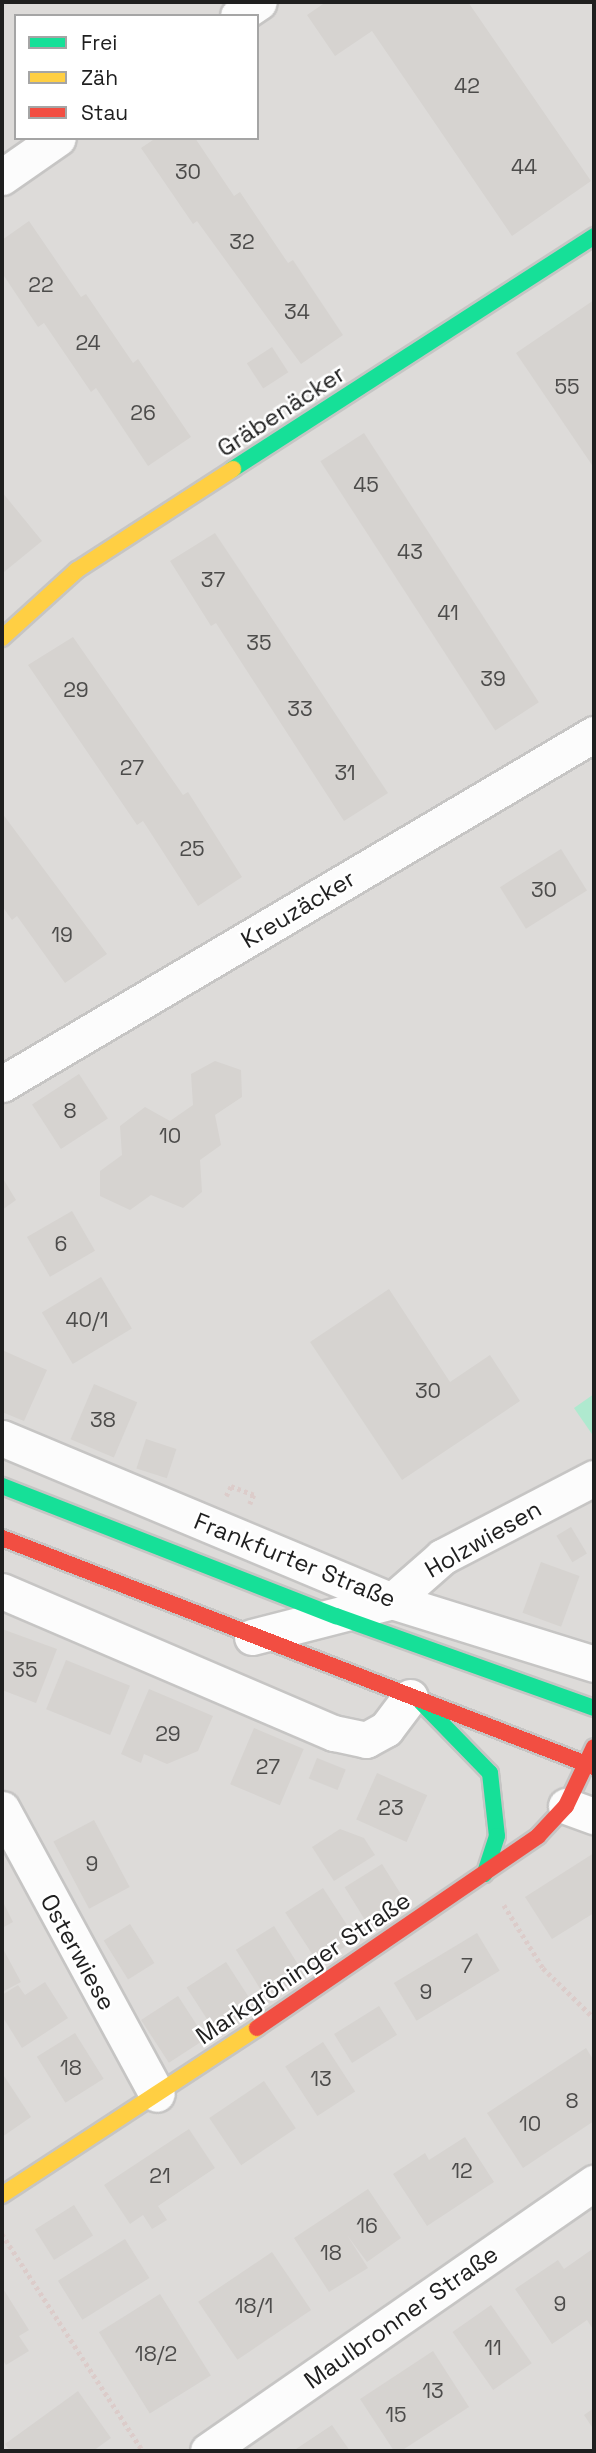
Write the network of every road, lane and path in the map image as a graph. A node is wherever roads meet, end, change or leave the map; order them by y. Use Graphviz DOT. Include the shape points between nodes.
graph roads {
  1 [pos="259,2"];
  2 [pos="241,14"];
  3 [pos="55,140"];
  4 [pos="2,177"];
  5 [pos="594,236"];
  6 [pos="2,638"];
  7 [pos="594,734"];
  8 [pos="2,1084"];
  9 [pos="2,1438"];
  10 [pos="594,1478"];
  11 [pos="2,1486"];
  12 [pos="2,1538"];
  13 [pos="2,1591"];
  14 [pos="393,1601"];
  15 [pos="336,1616"];
  16 [pos="252,1637"];
  17 [pos="594,1664"];
  18 [pos="415,1700"];
  19 [pos="594,1708"];
  20 [pos="594,1747"];
  21 [pos="591,1766"];
  22 [pos="2,1809"];
  23 [pos="580,1811"];
  24 [pos="485,1874"];
  25 [pos="594,2018"];
  26 [pos="157,2094"];
  27 [pos="594,2183"];
  28 [pos="2,2195"];
  29 [pos="2,2234"];
  30 [pos="143,2451"];
  31 [pos="208,2451"];
  1 -- 2 [label="street"];
  3 -- 4 [label="street"];
  5 -- 6 [label="main road, Gräbenäcker" via="77,570"];
  7 -- 8 [label="street, Kreuzäcker"];
  9 -- 14 [label="street, Frankfurter Straße"];
  10 -- 14 [label="street, Holzwiesen" via="442,1557"];
  11 -- 15 [label="main road, Frankfurter Straße"];
  12 -- 16 [label="main road"];
  13 -- 18 [label="street" via="334,1733 366,1740 386,1729"];
  14 -- 15 [label="street, Holzwiesen"];
  14 -- 17 [label="street, Frankfurter Straße"];
  15 -- 16 [label="street, Holzwiesen"];
  15 -- 19 [label="main road, Frankfurter Straße"];
  16 -- 18 [label="main road"];
  18 -- 21 [label="main road"];
  18 -- 24 [label="main road" via="490,1773 498,1836"];
  20 -- 21 [label="main road, Markgröninger Straße"];
  21 -- 23 [label="main road, Markgröninger Straße"];
  22 -- 26 [label="street, Osterwiese"];
  23 -- 24 [label="main road, Markgröninger Straße"];
  24 -- 25 [label="path" via="543,1968"];
  24 -- 26 [label="main road, Markgröninger Straße"];
  26 -- 28 [label="main road, Markgröninger Straße"];
  27 -- 31 [label="street, Maulbronner Straße"];
  29 -- 30 [label="path"];
}
